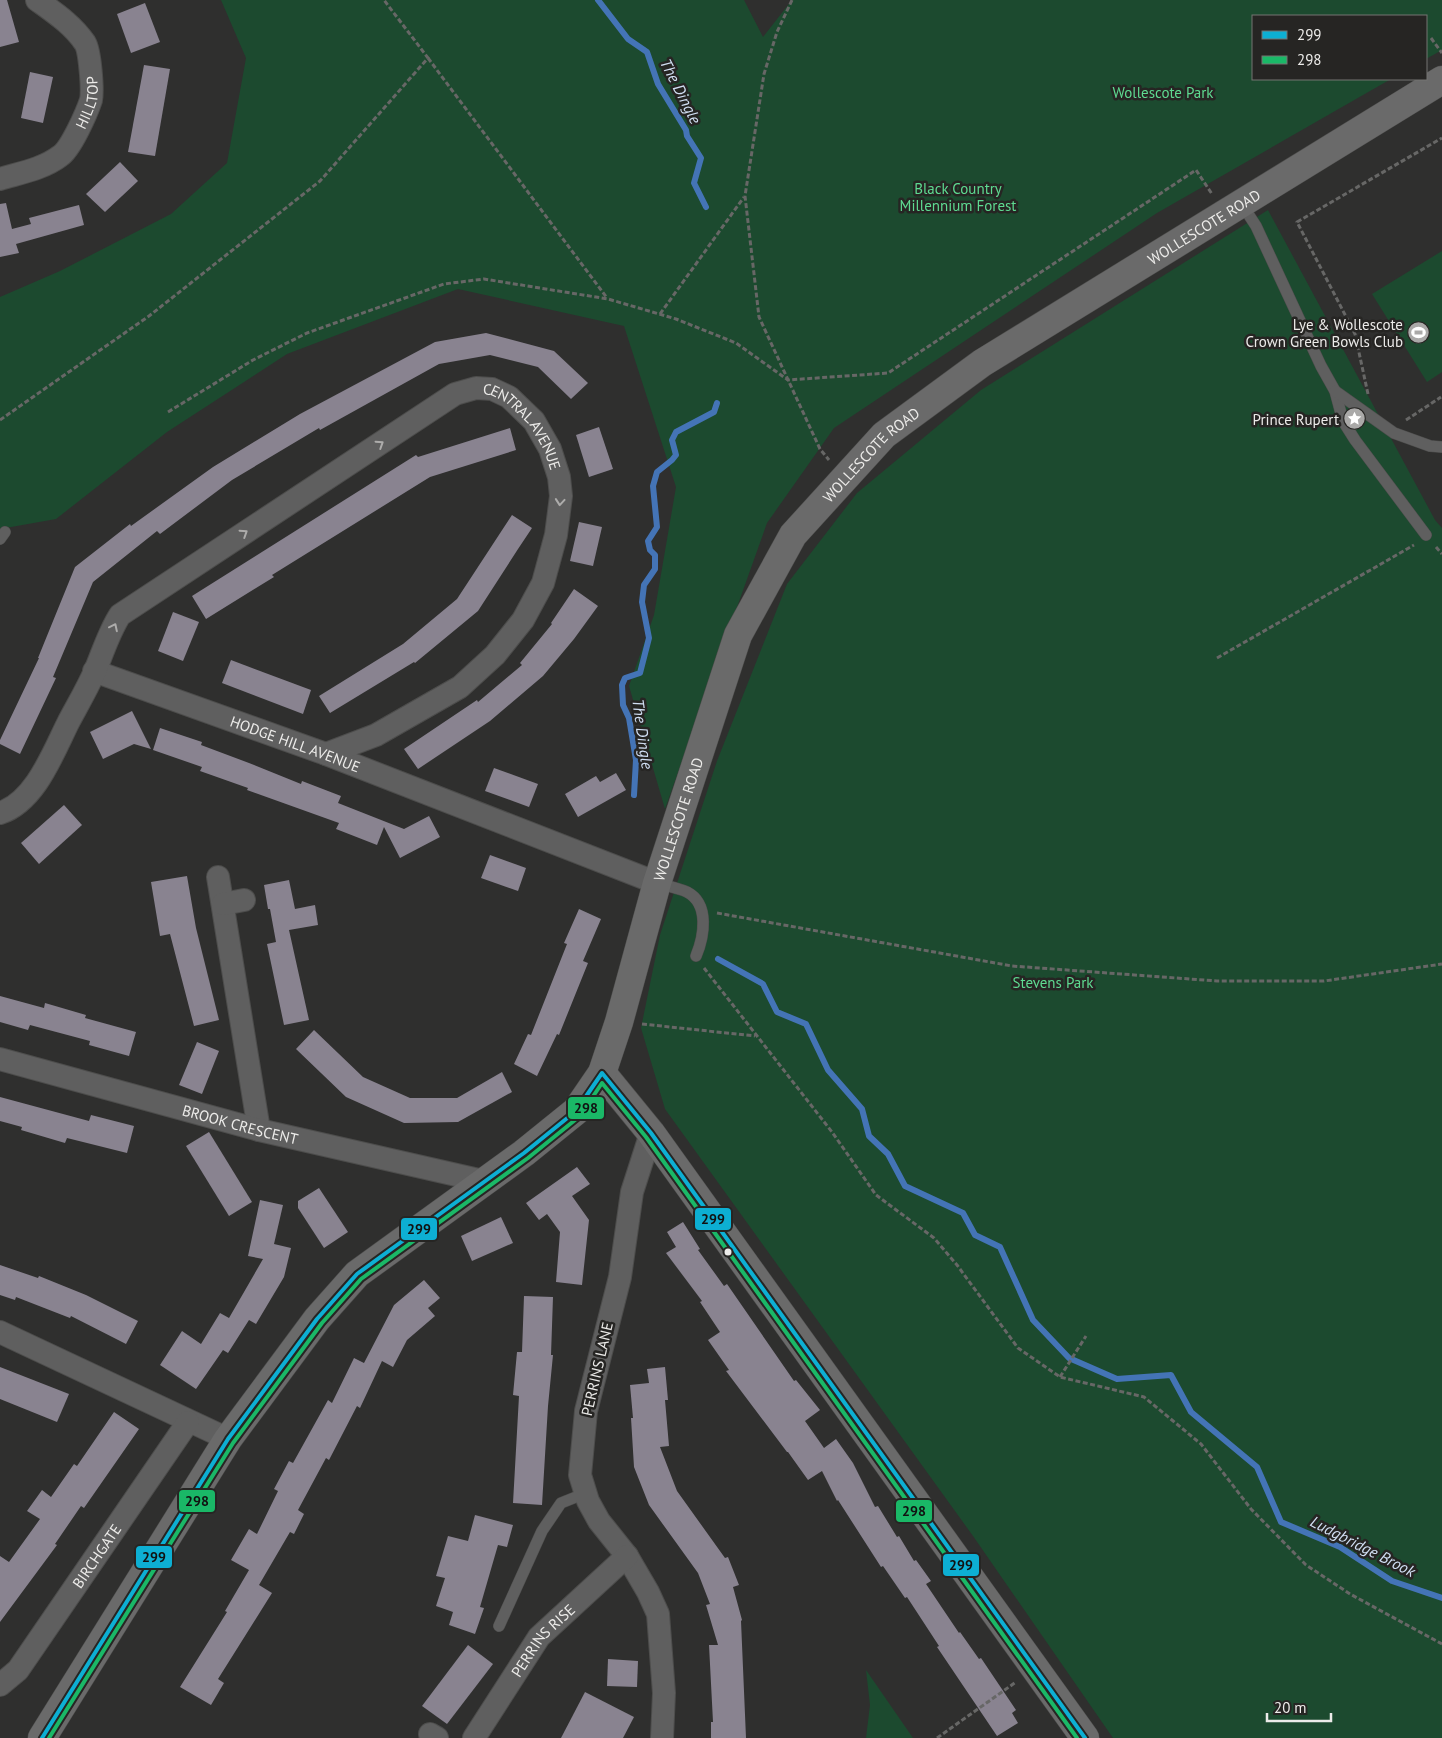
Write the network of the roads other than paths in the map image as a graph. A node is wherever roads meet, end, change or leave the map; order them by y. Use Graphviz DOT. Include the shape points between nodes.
graph roads {
  1 [pos="37,0"];
  2 [pos="1442,80"];
  3 [pos="0,179"];
  4 [pos="1241,203"];
  5 [pos="1335,391"];
  6 [pos="1442,447"];
  7 [pos="1423,539"];
  8 [pos="94,671"];
  9 [pos="326,754"];
  10 [pos="0,812"];
  11 [pos="218,877"];
  12 [pos="657,883"];
  13 [pos="701,958"];
  14 [pos="0,1059"];
  15 [pos="602,1073"];
  16 [pos="258,1130"];
  17 [pos="651,1133"];
  18 [pos="483,1181"];
  19 [pos="0,1332"];
  20 [pos="188,1422"];
  21 [pos="228,1439"];
  22 [pos="586,1493"];
  23 [pos="627,1556"];
  24 [pos="499,1626"];
  25 [pos="0,1685"];
  26 [pos="42,1738"];
  27 [pos="474,1738"];
  28 [pos="662,1738"];
  29 [pos="1085,1738"];
  1 -- 3 [label="street, HILLTOP" via="67,22 86,45 92,76 91,98 77,132 62,156 32,170"];
  2 -- 4 [label="street, WOLLESCOTE ROAD"];
  4 -- 5 [label="lane" via="1256,226"];
  4 -- 12 [label="street, WOLLESCOTE ROAD" via="982,363 884,435 793,535 738,635"];
  5 -- 6 [label="lane" via="1390,430 1430,446"];
  5 -- 7 [label="lane" via="1343,420"];
  8 -- 9 [label="street, HODGE HILL AVENUE"];
  8 -- 9 [label="street, CENTRAL AVENUE, one-way" via="120,615 455,394 476,388 509,397 534,421 550,449 559,477 561,496 556,535 543,583 522,620 495,655 460,686 376,735"];
  8 -- 10 [label="street" via="42,776 26,796"];
  9 -- 12 [label="street, HODGE HILL AVENUE"];
  11 -- 16 [label="street" via="233,902"];
  12 -- 13 [label="lane" via="687,892 697,900 703,925"];
  12 -- 15 [label="street, WOLLESCOTE ROAD"];
  14 -- 16 [label="street, BROOK CRESCENT"];
  15 -- 17 [label="street"];
  15 -- 18 [label="street, WOLLESCOTE ROAD" via="576,1111"];
  16 -- 18 [label="street, BROOK CRESCENT"];
  17 -- 22 [label="street, PERRINS LANE" via="632,1192 620,1277 586,1411 580,1475"];
  17 -- 29 [label="street"];
  18 -- 21 [label="street, WOLLESCOTE ROAD" via="357,1274 317,1318"];
  19 -- 20 [label="street"];
  20 -- 21 [label="street"];
  20 -- 25 [label="street, BIRCHGATE" via="18,1670"];
  21 -- 26 [label="street, WOLLESCOTE ROAD"];
  22 -- 23 [label="street, PERRINS LANE" via="599,1521"];
  22 -- 24 [label="lane" via="561,1503 542,1531"];
  23 -- 27 [label="street, PERRINS RISE" via="539,1637"];
  23 -- 28 [label="street, PERRINS LANE" via="658,1614 664,1693"];
}
